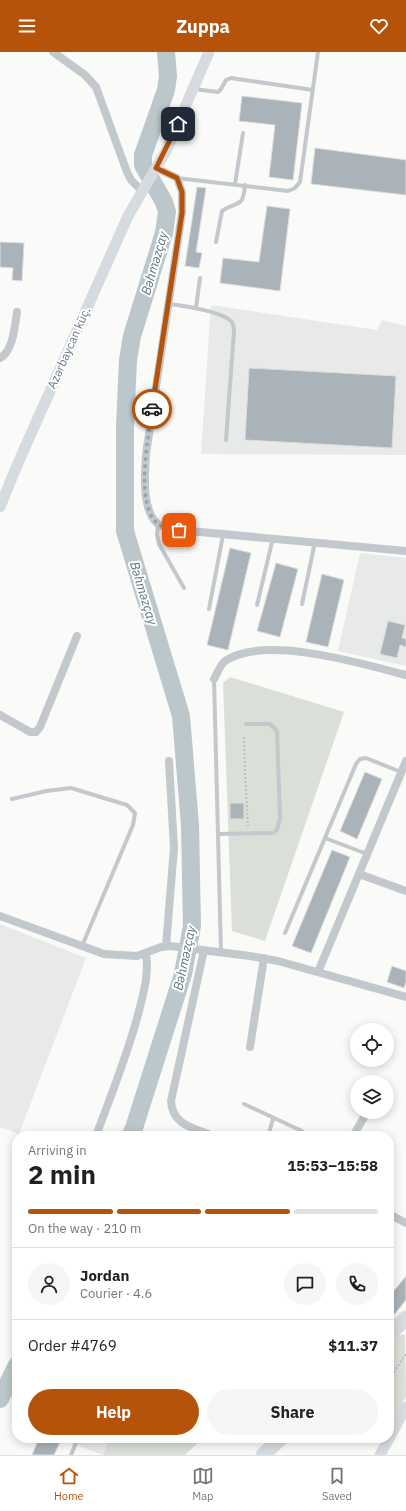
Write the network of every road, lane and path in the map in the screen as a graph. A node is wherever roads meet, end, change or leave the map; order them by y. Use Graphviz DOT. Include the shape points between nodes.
graph roads {
  1 [pos="53,52"];
  2 [pos="209,52"];
  3 [pos="318,52"];
  4 [pos="194,89"];
  5 [pos="313,90"];
  6 [pos="243,133"];
  7 [pos="156,168"];
  8 [pos="177,178"];
  9 [pos="235,184"];
  10 [pos="245,185"];
  11 [pos="142,191"];
  12 [pos="216,242"];
  13 [pos="200,278"];
  14 [pos="168,304"];
  15 [pos="196,308"];
  16 [pos="18,312"];
  17 [pos="0,358"];
  18 [pos="226,440"];
  19 [pos="0,507"];
  20 [pos="158,524"];
  21 [pos="223,535"];
  22 [pos="273,538"];
  23 [pos="315,542"];
  24 [pos="406,551"];
  25 [pos="184,588"];
  26 [pos="302,604"];
  27 [pos="257,605"];
  28 [pos="208,609"];
  29 [pos="77,636"];
  30 [pos="406,675"];
  31 [pos="214,679"];
  32 [pos="0,715"];
  33 [pos="246,724"];
  34 [pos="244,737"];
  35 [pos="169,761"];
  36 [pos="406,761"];
  37 [pos="402,772"];
  38 [pos="12,799"];
  39 [pos="218,834"];
  40 [pos="249,834"];
  41 [pos="325,838"];
  42 [pos="367,854"];
  43 [pos="358,874"];
  44 [pos="406,891"];
  45 [pos="0,916"];
  46 [pos="285,933"];
  47 [pos="168,946"];
  48 [pos="82,947"];
  49 [pos="202,950"];
  50 [pos="220,952"];
  51 [pos="146,954"];
  52 [pos="264,958"];
  53 [pos="318,972"];
  54 [pos="406,997"];
  55 [pos="250,1047"];
  56 [pos="244,1104"];
  57 [pos="273,1119"];
  58 [pos="363,1119"];
  59 [pos="98,1131"];
  60 [pos="198,1131"];
  61 [pos="269,1131"];
  62 [pos="302,1131"];
  63 [pos="356,1131"];
  64 [pos="394,1217"];
  65 [pos="406,1223"];
  66 [pos="406,1318"];
  67 [pos="394,1330"];
  68 [pos="406,1354"];
  69 [pos="394,1372"];
  70 [pos="406,1407"];
  71 [pos="394,1429"];
  72 [pos="76,1443"];
  73 [pos="276,1443"];
  74 [pos="386,1443"];
  75 [pos="71,1455"];
  76 [pos="263,1455"];
  77 [pos="380,1455"];
  1 -- 11 [label="street" via="84,75 96,88 127,172"];
  2 -- 4 [label="main road"];
  3 -- 5 [label="lane"];
  4 -- 5 [label="lane" via="218,92 226,80 231,78"];
  4 -- 7 [label="main road"];
  5 -- 10 [label="lane" via="300,182 295,188 288,190"];
  6 -- 9 [label="lane"];
  7 -- 8 [label="street"];
  7 -- 11 [label="main road, Azərbaycan küç."];
  8 -- 9 [label="lane"];
  8 -- 14 [label="street" via="182,192 182,213"];
  9 -- 10 [label="lane"];
  10 -- 12 [label="lane" via="241,203 222,211"];
  11 -- 19 [label="main road, Azərbaycan küç." via="125,223"];
  13 -- 15 [label="lane"];
  14 -- 15 [label="lane"];
  14 -- 20 [label="street" via="145,474 147,504"];
  15 -- 18 [label="lane" via="228,318 233,324"];
  16 -- 17 [label="street" via="10,347"];
  20 -- 21 [label="street" via="179,530"];
  20 -- 25 [label="lane" via="159,544"];
  21 -- 22 [label="street"];
  21 -- 28 [label="lane"];
  22 -- 23 [label="street"];
  22 -- 27 [label="lane"];
  23 -- 24 [label="street"];
  23 -- 26 [label="lane"];
  29 -- 32 [label="street" via="36,732 30,732"];
  30 -- 31 [label="street" via="316,654 277,650 251,651 224,662"];
  31 -- 39 [label="lane"];
  33 -- 40 [label="lane" via="270,724 277,731 280,810 277,830 273,833"];
  34 -- 40 [label="path"];
  35 -- 47 [label="street" via="174,848"];
  36 -- 37 [label="street"];
  37 -- 41 [label="lane" via="366,758 360,759"];
  37 -- 42 [label="street"];
  38 -- 48 [label="lane" via="71,788 126,805 135,813 133,826"];
  39 -- 40 [label="lane"];
  39 -- 50 [label="lane"];
  41 -- 42 [label="lane"];
  41 -- 46 [label="lane"];
  42 -- 43 [label="street"];
  43 -- 44 [label="street"];
  43 -- 53 [label="street"];
  45 -- 48 [label="street"];
  47 -- 49 [label="street"];
  47 -- 51 [label="street"];
  48 -- 51 [label="street" via="104,954"];
  49 -- 50 [label="street"];
  49 -- 60 [label="street" via="171,1101 175,1118"];
  50 -- 52 [label="street"];
  51 -- 59 [label="street" via="146,981 133,1036"];
  52 -- 53 [label="street"];
  52 -- 55 [label="street"];
  53 -- 54 [label="street"];
  56 -- 57 [label="lane"];
  57 -- 61 [label="lane"];
  57 -- 62 [label="lane"];
  58 -- 63 [label="street"];
  64 -- 65 [label="street"];
  66 -- 67 [label="highway"];
  68 -- 69 [label="path"];
  70 -- 71 [label="main road"];
  72 -- 75 [label="lane"];
  73 -- 76 [label="highway"];
  74 -- 77 [label="main road"];
}
